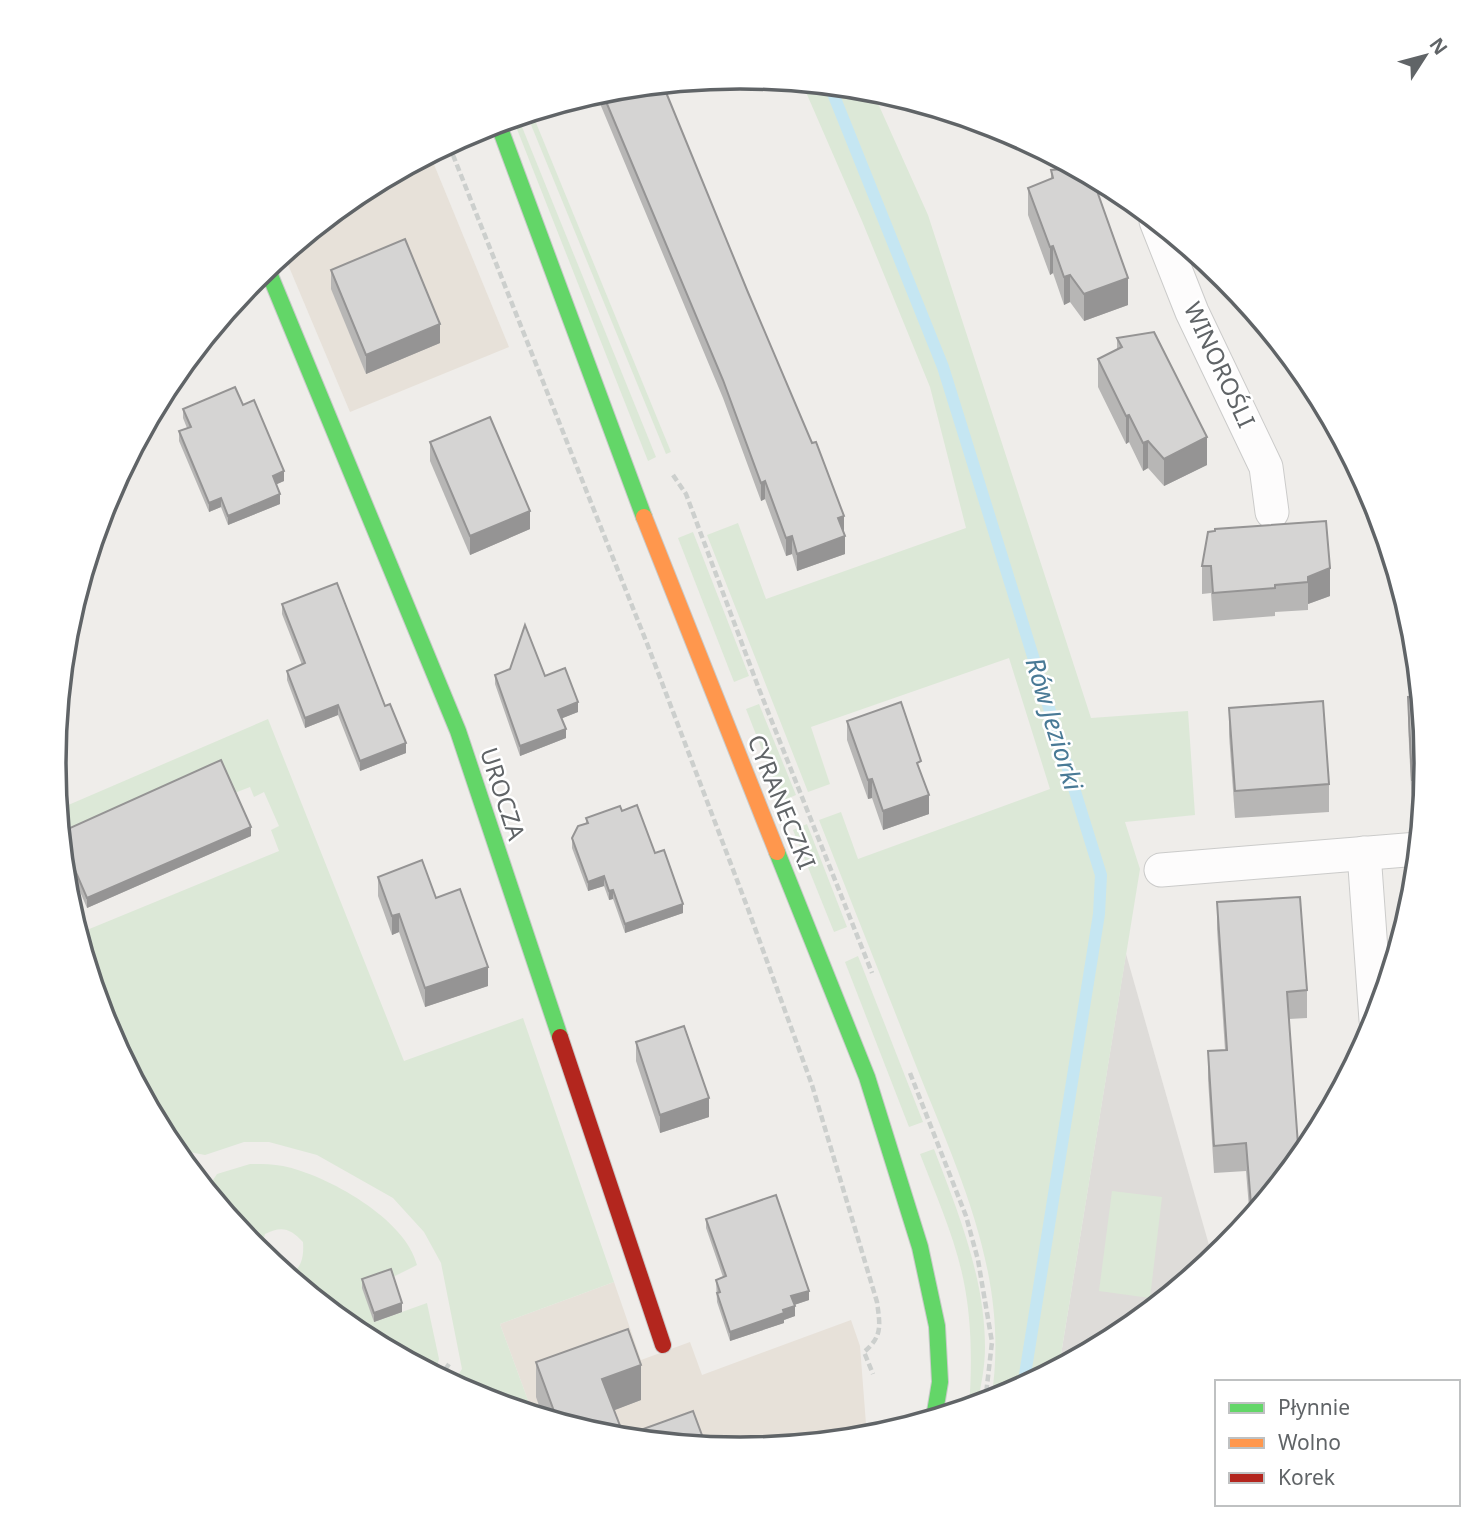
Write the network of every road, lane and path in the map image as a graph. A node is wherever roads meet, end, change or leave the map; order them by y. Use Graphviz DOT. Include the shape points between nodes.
graph roads {
  1 [pos="502,134"];
  2 [pos="491,150"];
  3 [pos="453,154"];
  4 [pos="530,214"];
  5 [pos="1163,239"];
  6 [pos="272,280"];
  7 [pos="1272,512"];
  8 [pos="1409,850"];
  9 [pos="1364,853"];
  10 [pos="1161,870"];
  11 [pos="1374,993"];
  12 [pos="663,1345"];
  13 [pos="449,1364"];
  14 [pos="445,1369"];
  15 [pos="873,1374"];
  16 [pos="936,1409"];
  1 -- 4 [label="street, CYRANECZKI"];
  2 -- 4 [label="street, CYRANECZKI"];
  3 -- 15 [label="path" via="653,659 813,1085 877,1302 880,1328 874,1344 864,1352"];
  4 -- 16 [label="street, CYRANECZKI" via="644,518 867,1077 920,1247 937,1326 940,1382"];
  5 -- 7 [label="street, WINOROŚLI" via="1192,312 1266,467"];
  6 -- 12 [label="street, UROCZA" via="458,731"];
  8 -- 9 [label="street"];
  9 -- 10 [label="street"];
  9 -- 11 [label="street"];
  13 -- 14 [label="path"];
}
